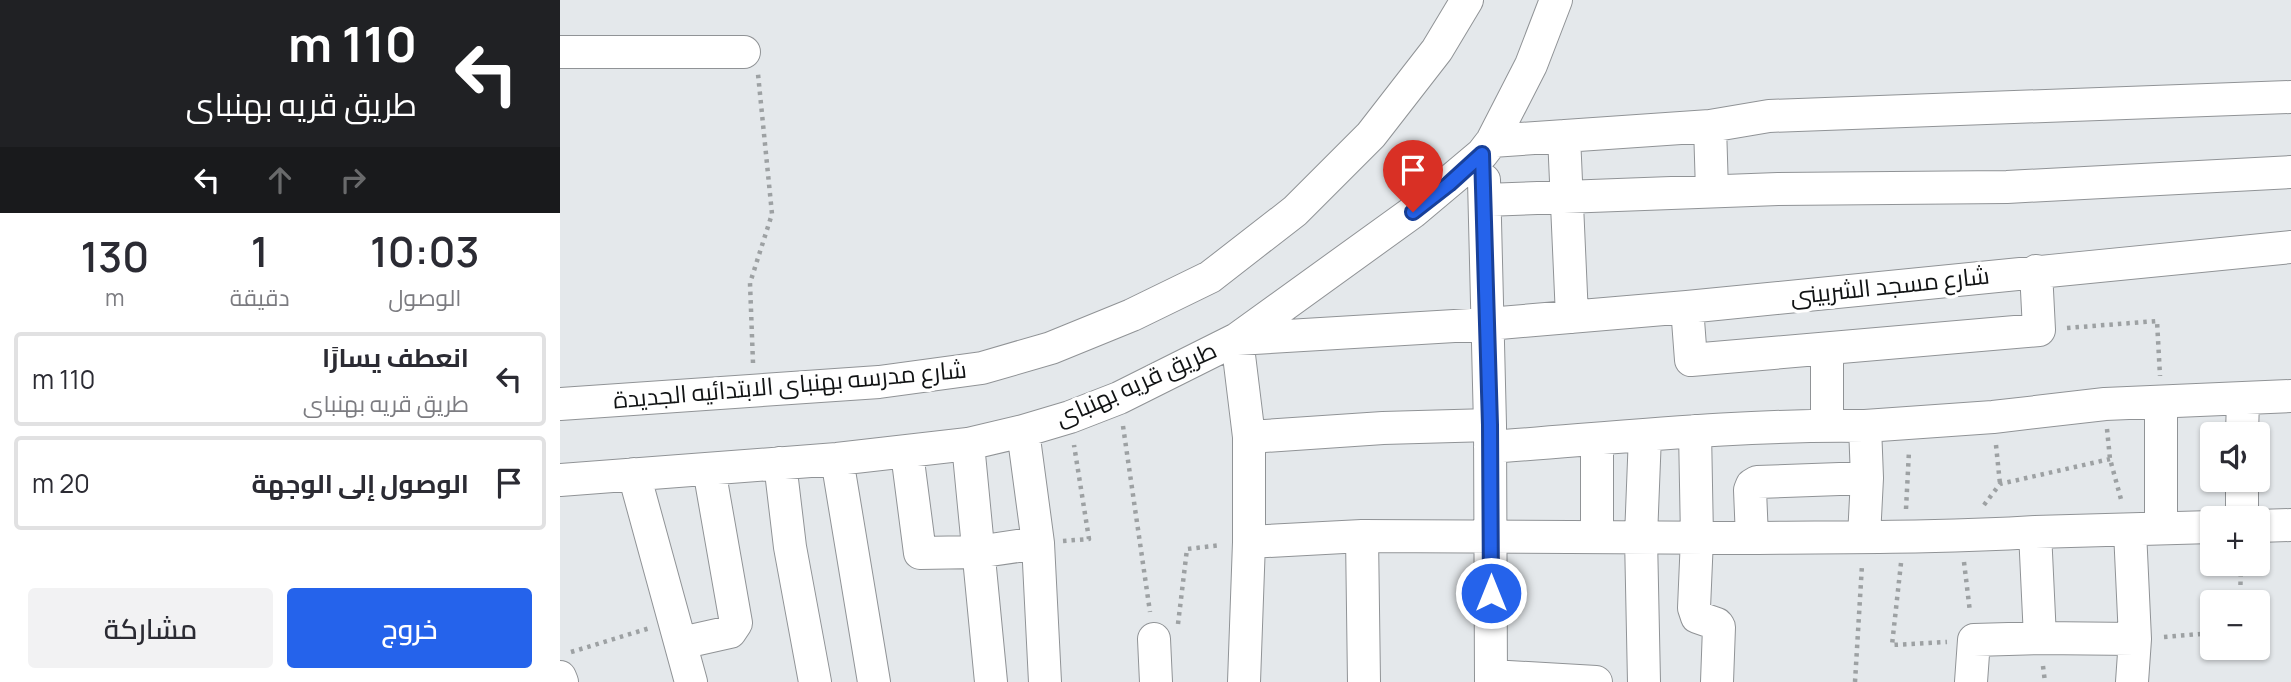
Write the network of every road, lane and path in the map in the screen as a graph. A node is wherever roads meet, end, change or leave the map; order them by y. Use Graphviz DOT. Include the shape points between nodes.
graph roads {
  1 [pos="1466,0"];
  2 [pos="1556,0"];
  3 [pos="560,52"];
  4 [pos="744,52"];
  5 [pos="2291,97"];
  6 [pos="1710,127"];
  7 [pos="1564,136"];
  8 [pos="1487,148"];
  9 [pos="2291,172"];
  10 [pos="1712,191"];
  11 [pos="1567,197"];
  12 [pos="1485,200"];
  13 [pos="2291,247"];
  14 [pos="2036,271"];
  15 [pos="1687,307"];
  16 [pos="1572,317"];
  17 [pos="1488,324"];
  18 [pos="2039,330"];
  19 [pos="1237,339"];
  20 [pos="1827,350"];
  21 [pos="754,391"];
  22 [pos="2291,397"];
  23 [pos="1119,398"];
  24 [pos="2243,400"];
  25 [pos="2161,401"];
  26 [pos="560,404"];
  27 [pos="1070,417"];
  28 [pos="1993,417"];
  29 [pos="2242,422"];
  30 [pos="1827,425"];
  31 [pos="1865,426"];
  32 [pos="1023,431"];
  33 [pos="1695,431"];
  34 [pos="1645,435"];
  35 [pos="1490,436"];
  36 [pos="1249,437"];
  37 [pos="1597,439"];
  38 [pos="968,444"];
  39 [pos="907,453"];
  40 [pos="837,459"];
  41 [pos="780,463"];
  42 [pos="709,468"];
  43 [pos="634,474"];
  44 [pos="1867,478"];
  45 [pos="560,480"];
  46 [pos="2291,525"];
  47 [pos="2270,526"];
  48 [pos="2200,527"];
  49 [pos="2146,529"];
  50 [pos="2035,532"];
  51 [pos="1362,536"];
  52 [pos="1961,536"];
  53 [pos="1491,537"];
  54 [pos="1597,537"];
  55 [pos="1641,537"];
  56 [pos="1864,537"];
  57 [pos="1697,538"];
  58 [pos="1752,538"];
  59 [pos="1249,542"];
  60 [pos="1038,543"];
  61 [pos="977,552"];
  62 [pos="678,631"];
  63 [pos="2200,634"];
  64 [pos="2040,638"];
  65 [pos="1154,639"];
  66 [pos="2135,639"];
  67 [pos="1973,640"];
  68 [pos="560,655"];
  69 [pos="1491,679"];
  70 [pos="691,682"];
  71 [pos="815,682"];
  72 [pos="874,682"];
  73 [pos="991,682"];
  74 [pos="1045,682"];
  75 [pos="1156,682"];
  76 [pos="1244,682"];
  77 [pos="1364,682"];
  78 [pos="1596,682"];
  79 [pos="1644,682"];
  80 [pos="1717,682"];
  81 [pos="1855,682"];
  82 [pos="1970,682"];
  83 [pos="2132,682"];
  1 -- 21 [label="street, شارع مدرسه بهنباى الابتدائيه الجديدة" via="1437,50 1371,135 1295,211 1210,277 1051,348 982,369"];
  2 -- 8 [label="street, طريق قريه بهنباى" via="1531,65"];
  3 -- 4 [label="street"];
  4 -- 21 [label="path" via="757,61 772,214 750,283"];
  5 -- 6 [label="street" via="1769,116"];
  6 -- 7 [label="street"];
  6 -- 10 [label="street"];
  7 -- 8 [label="street"];
  7 -- 11 [label="street"];
  8 -- 12 [label="street"];
  8 -- 19 [label="street, طريق قريه بهنباى" via="1413,212"];
  9 -- 10 [label="street" via="2007,187"];
  10 -- 11 [label="street"];
  11 -- 12 [label="street"];
  11 -- 16 [label="street"];
  12 -- 17 [label="street"];
  13 -- 14 [label="street, شارع مسجد الشربينى"];
  14 -- 15 [label="street, شارع مسجد الشربينى"];
  14 -- 18 [label="street"];
  15 -- 16 [label="street, شارع مسجد الشربينى"];
  15 -- 20 [label="street" via="1691,360"];
  16 -- 17 [label="street, شارع مسجد الشربينى"];
  17 -- 19 [label="street, شارع مسجد الشربينى"];
  17 -- 35 [label="street"];
  18 -- 20 [label="street"];
  18 -- 25 [label="path" via="2157,321"];
  19 -- 23 [label="street, طريق قريه بهنباى"];
  19 -- 36 [label="street"];
  20 -- 30 [label="street"];
  21 -- 26 [label="street, شارع مدرسه بهنباى الابتدائيه الجديدة"];
  22 -- 24 [label="street"];
  23 -- 27 [label="street, طريق قريه بهنباى"];
  23 -- 65 [label="path"];
  24 -- 25 [label="street"];
  24 -- 29 [label="street"];
  25 -- 28 [label="street"];
  25 -- 49 [label="street"];
  27 -- 32 [label="street, طريق قريه بهنباى"];
  27 -- 60 [label="path" via="1089,539"];
  28 -- 31 [label="street"];
  28 -- 49 [label="path" via="2000,484 2110,459"];
  30 -- 31 [label="street"];
  30 -- 33 [label="street"];
  31 -- 44 [label="street"];
  32 -- 38 [label="street, طريق قريه بهنباى"];
  32 -- 60 [label="street"];
  33 -- 34 [label="street"];
  33 -- 57 [label="street"];
  34 -- 37 [label="street"];
  34 -- 55 [label="street"];
  35 -- 36 [label="street" via="1383,428"];
  35 -- 37 [label="street"];
  35 -- 53 [label="street"];
  36 -- 59 [label="street"];
  37 -- 54 [label="street"];
  38 -- 39 [label="street, طريق قريه بهنباى"];
  38 -- 61 [label="street"];
  39 -- 40 [label="street, طريق قريه بهنباى"];
  39 -- 61 [label="street" via="920,553"];
  40 -- 41 [label="street, طريق قريه بهنباى"];
  40 -- 72 [label="street"];
  41 -- 42 [label="street, طريق قريه بهنباى"];
  41 -- 71 [label="street"];
  42 -- 43 [label="street, طريق قريه بهنباى"];
  42 -- 62 [label="street" via="736,622 730,632"];
  43 -- 45 [label="street, طريق قريه بهنباى"];
  43 -- 62 [label="street"];
  44 -- 56 [label="street"];
  44 -- 58 [label="street" via="1757,482 1750,490"];
  46 -- 47 [label="street"];
  48 -- 49 [label="street"];
  49 -- 50 [label="street"];
  49 -- 66 [label="street"];
  50 -- 52 [label="street"];
  50 -- 64 [label="street"];
  51 -- 53 [label="street"];
  51 -- 59 [label="street"];
  51 -- 77 [label="street"];
  52 -- 56 [label="street"];
  52 -- 67 [label="path"];
  53 -- 54 [label="street"];
  53 -- 69 [label="street"];
  54 -- 55 [label="street"];
  55 -- 57 [label="street"];
  55 -- 79 [label="street"];
  56 -- 58 [label="street"];
  56 -- 81 [label="path"];
  57 -- 58 [label="street"];
  57 -- 80 [label="street" via="1693,608 1697,617 1719,627"];
  59 -- 65 [label="path" via="1187,549 1178,627"];
  59 -- 76 [label="street"];
  60 -- 61 [label="street"];
  60 -- 74 [label="street"];
  61 -- 73 [label="street"];
  62 -- 68 [label="path"];
  62 -- 70 [label="street"];
  63 -- 66 [label="path"];
  64 -- 66 [label="street"];
  64 -- 67 [label="street"];
  65 -- 75 [label="street"];
  66 -- 83 [label="street"];
  67 -- 82 [label="street"];
  69 -- 78 [label="street"];
}
